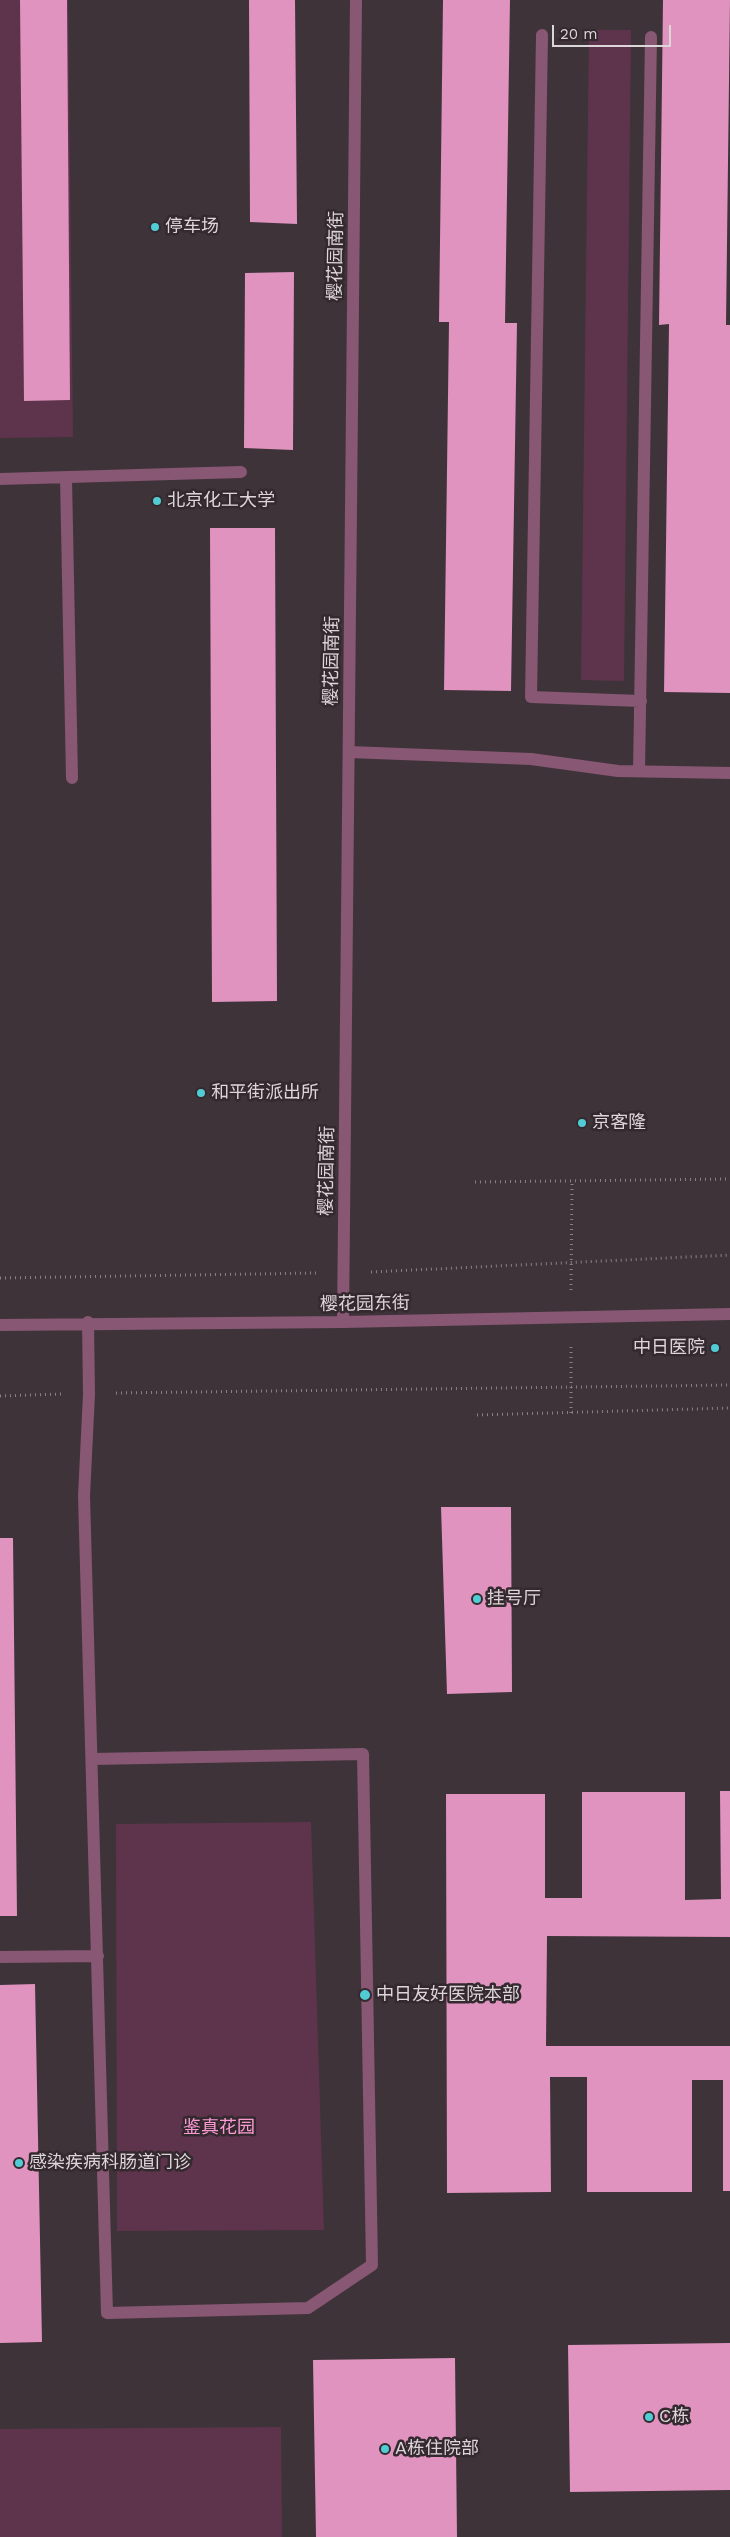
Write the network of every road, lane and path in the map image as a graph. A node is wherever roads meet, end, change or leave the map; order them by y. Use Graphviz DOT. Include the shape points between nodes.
graph roads {
  1 [pos="356,0"];
  2 [pos="542,35"];
  3 [pos="651,37"];
  4 [pos="241,472"];
  5 [pos="66,478"];
  6 [pos="0,479"];
  7 [pos="641,701"];
  8 [pos="349,752"];
  9 [pos="639,772"];
  10 [pos="730,773"];
  11 [pos="72,778"];
  12 [pos="730,1179"];
  13 [pos="475,1182"];
  14 [pos="730,1314"];
  15 [pos="88,1322"];
  16 [pos="343,1322"];
  17 [pos="0,1324"];
  18 [pos="730,1385"];
  19 [pos="90,1394"];
  20 [pos="0,1396"];
  21 [pos="730,1408"];
  22 [pos="477,1415"];
  23 [pos="92,1759"];
  24 [pos="98,1956"];
  25 [pos="0,1957"];
  1 -- 8 [label="street, 樱花园南街"];
  2 -- 7 [label="street" via="531,697"];
  3 -- 7 [label="street"];
  4 -- 5 [label="street"];
  5 -- 6 [label="street"];
  5 -- 11 [label="street"];
  7 -- 9 [label="street"];
  8 -- 9 [label="street" via="531,759"];
  8 -- 16 [label="street, 樱花园南街"];
  9 -- 10 [label="street"];
  12 -- 13 [label="path"];
  14 -- 16 [label="street, 樱花园东街"];
  15 -- 16 [label="street, 樱花园东街"];
  15 -- 17 [label="street, 樱花园东街"];
  15 -- 19 [label="street"];
  18 -- 19 [label="path"];
  19 -- 20 [label="path"];
  19 -- 23 [label="street" via="84,1496"];
  21 -- 22 [label="path"];
  23 -- 24 [label="street"];
  23 -- 24 [label="street" via="363,1754 372,2265 308,2308 106,2313"];
  24 -- 25 [label="street"];
}
